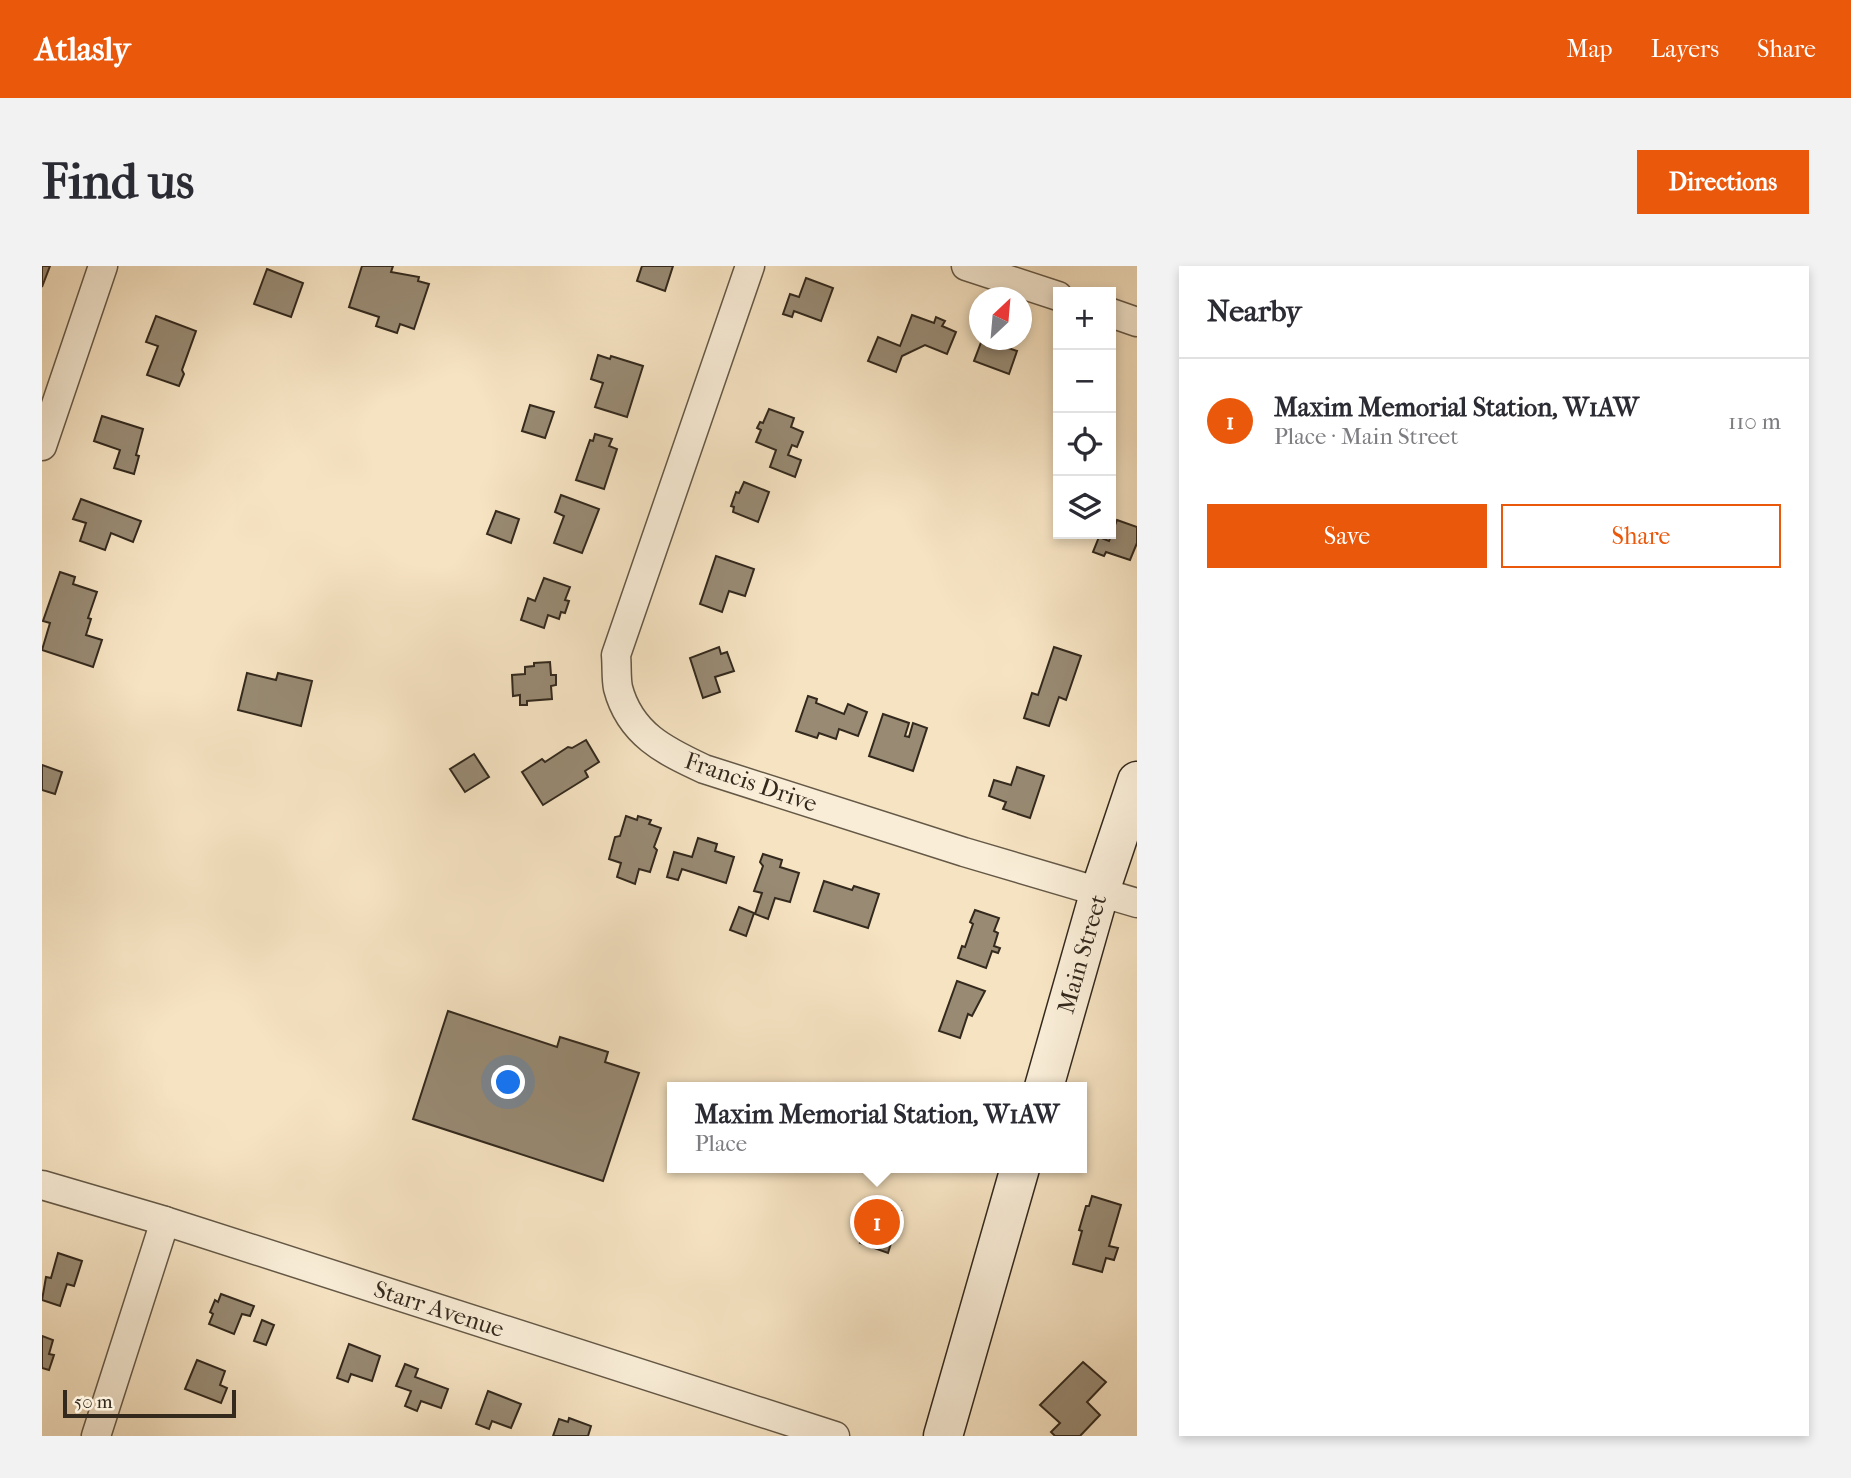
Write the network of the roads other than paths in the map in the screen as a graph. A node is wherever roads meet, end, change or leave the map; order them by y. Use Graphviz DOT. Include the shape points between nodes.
graph roads {
  1 [pos="103,266"];
  2 [pos="750,266"];
  3 [pos="966,266"];
  4 [pos="1053,294"];
  5 [pos="1116,315"];
  6 [pos="1137,322"];
  7 [pos="42,446"];
  8 [pos="1137,781"];
  9 [pos="1099,894"];
  10 [pos="1137,903"];
  11 [pos="1045,1082"];
  12 [pos="1019,1173"];
  13 [pos="42,1185"];
  14 [pos="165,1220"];
  15 [pos="96,1436"];
  16 [pos="835,1436"];
  17 [pos="943,1436"];
  1 -- 7 [label="street"];
  2 -- 9 [label="street, Francis Drive" via="616,655 618,688 634,724 665,751 704,769"];
  3 -- 4 [label="street"];
  5 -- 6 [label="street"];
  8 -- 9 [label="street, Main Street"];
  9 -- 10 [label="street, Francis Drive"];
  9 -- 11 [label="street, Main Street"];
  12 -- 17 [label="street"];
  13 -- 14 [label="street, Starr Avenue"];
  14 -- 15 [label="street"];
  14 -- 16 [label="street, Starr Avenue"];
}
